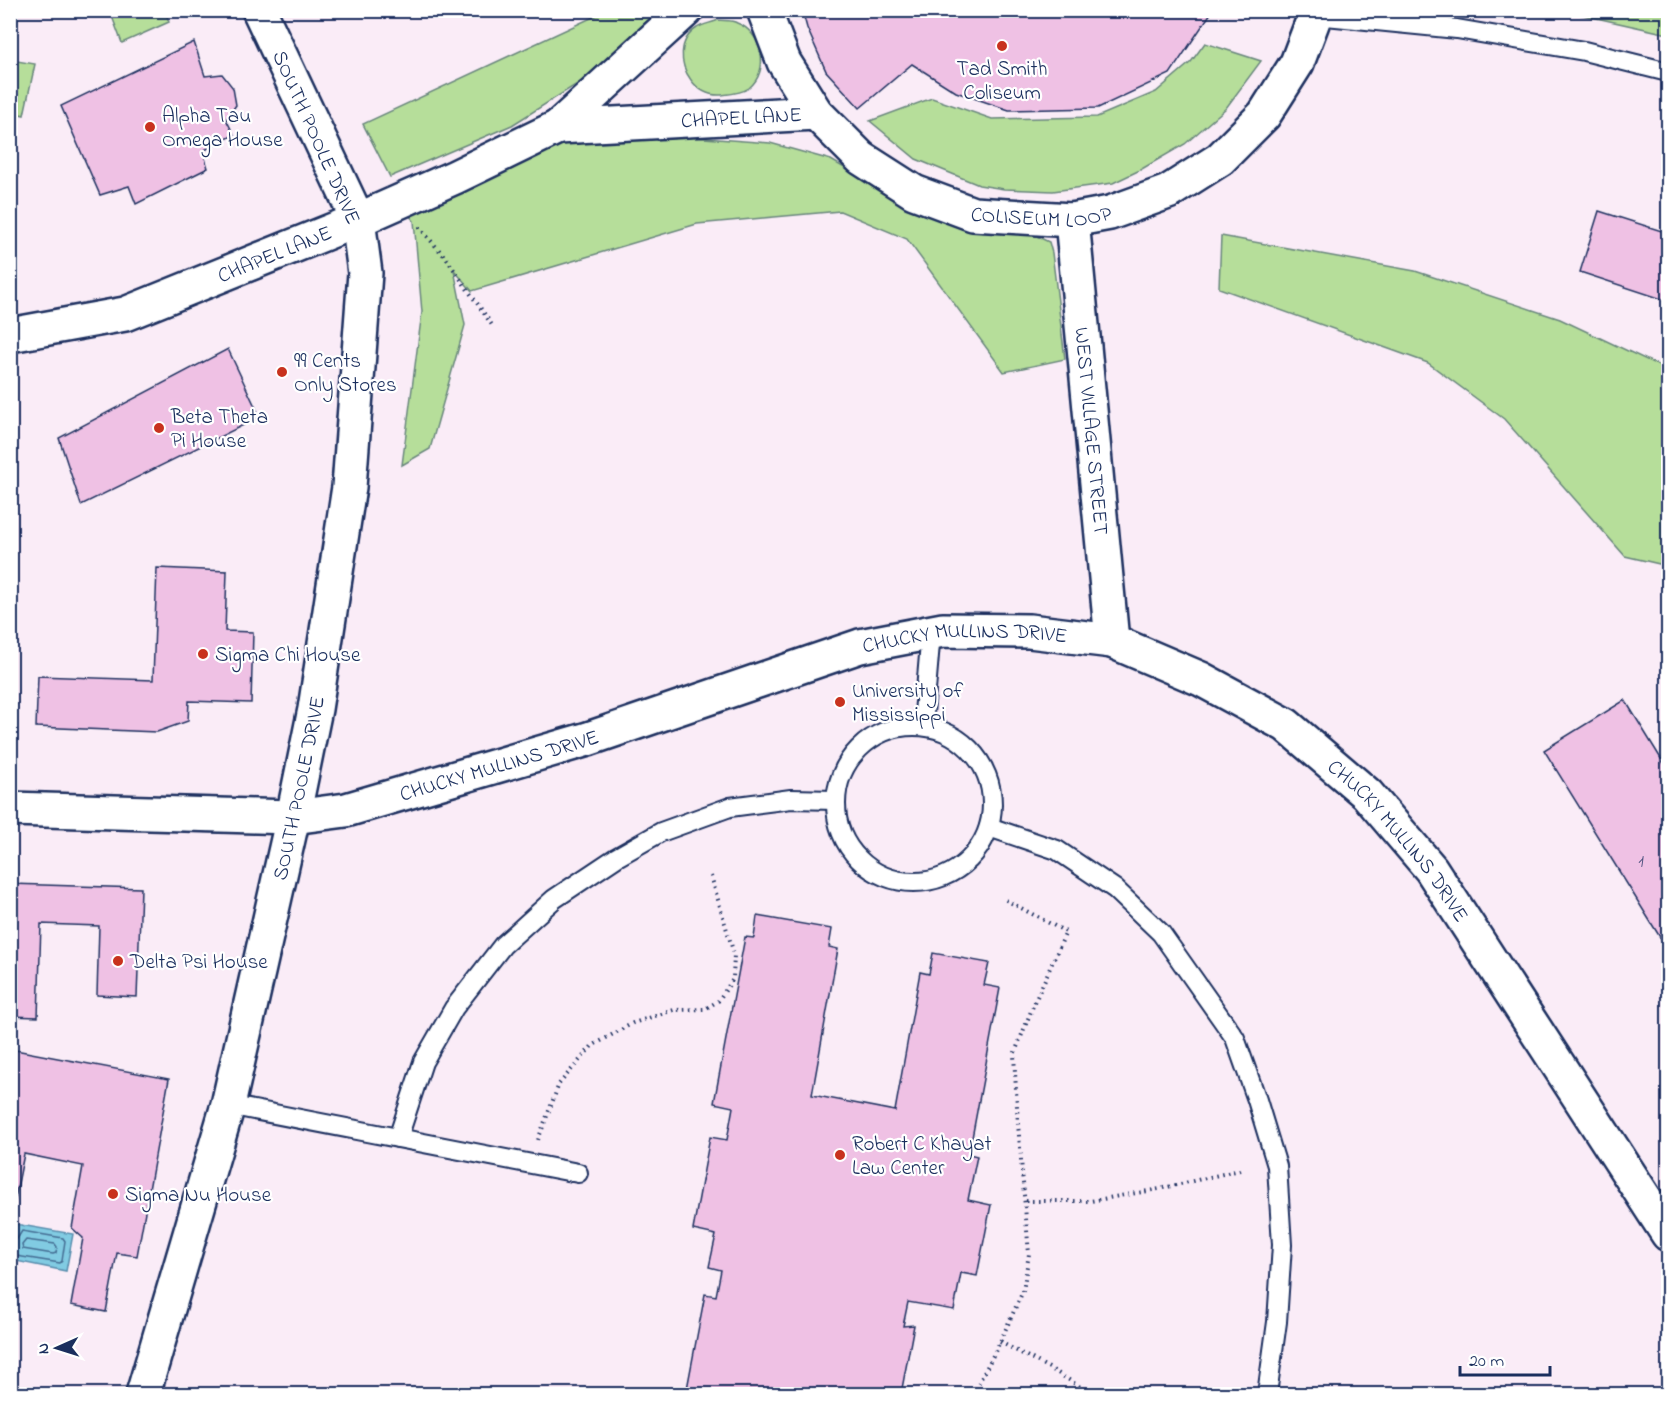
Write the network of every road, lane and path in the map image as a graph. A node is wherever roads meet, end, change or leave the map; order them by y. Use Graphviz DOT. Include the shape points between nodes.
graph roads {
  1 [pos="259,10"];
  2 [pos="686,10"];
  3 [pos="764,10"];
  4 [pos="1317,13"];
  5 [pos="1668,72"];
  6 [pos="816,113"];
  7 [pos="558,127"];
  8 [pos="358,220"];
  9 [pos="1072,220"];
  10 [pos="414,221"];
  11 [pos="492,325"];
  12 [pos="10,335"];
  13 [pos="931,632"];
  14 [pos="1112,641"];
  15 [pos="923,725"];
  16 [pos="835,800"];
  17 [pos="10,809"];
  18 [pos="293,817"];
  19 [pos="989,827"];
  20 [pos="711,876"];
  21 [pos="1004,899"];
  22 [pos="228,1106"];
  23 [pos="398,1138"];
  24 [pos="538,1142"];
  25 [pos="1240,1170"];
  26 [pos="578,1173"];
  27 [pos="1026,1201"];
  28 [pos="1668,1234"];
  29 [pos="1000,1342"];
  30 [pos="143,1395"];
  31 [pos="973,1395"];
  32 [pos="1092,1395"];
  33 [pos="1267,1395"];
  1 -- 8 [label="street, SOUTH POOLE DRIVE"];
  2 -- 7 [label="street, CHAPEL LANE"];
  3 -- 6 [label="street, COLISEUM LOOP" via="784,62"];
  4 -- 5 [label="lane" via="1457,29 1584,51"];
  4 -- 9 [label="street, COLISEUM LOOP" via="1298,63 1264,115 1220,159 1168,192 1110,213"];
  6 -- 7 [label="street, CHAPEL LANE"];
  6 -- 9 [label="street, COLISEUM LOOP" via="861,158 914,192 973,214"];
  7 -- 8 [label="street, CHAPEL LANE"];
  8 -- 12 [label="street, CHAPEL LANE" via="125,314"];
  8 -- 18 [label="street, SOUTH POOLE DRIVE" via="366,273 349,488 315,709"];
  9 -- 14 [label="street, WEST VILLAGE STREET"];
  10 -- 11 [label="path" via="446,258"];
  13 -- 14 [label="street, CHUCKY MULLINS DRIVE" via="1029,631"];
  13 -- 15 [label="lane"];
  13 -- 18 [label="street, CHUCKY MULLINS DRIVE" via="861,646 588,739 346,810"];
  14 -- 28 [label="street, CHUCKY MULLINS DRIVE" via="1201,679 1286,725 1366,794 1431,869"];
  15 -- 16 [label="lane" via="909,724 880,732 855,751 840,777"];
  15 -- 19 [label="lane" via="940,729 966,745 985,770 993,800"];
  16 -- 19 [label="lane" via="843,838 861,863 888,878 918,883 947,875 972,857"];
  16 -- 23 [label="lane" via="791,799 730,807 661,832 554,899 503,945 454,1008 423,1062"];
  17 -- 18 [label="street, CHUCKY MULLINS DRIVE"];
  18 -- 22 [label="street, SOUTH POOLE DRIVE"];
  19 -- 33 [label="lane" via="1057,850 1115,889 1161,933 1235,1038 1277,1166 1282,1245"];
  20 -- 24 [label="path" via="734,954 733,979 718,1001 705,1009 674,1010 633,1023 592,1046 559,1084"];
  21 -- 27 [label="path" via="1066,932 1014,1055"];
  22 -- 23 [label="lane"];
  22 -- 30 [label="street, SOUTH POOLE DRIVE"];
  23 -- 26 [label="lane"];
  25 -- 27 [label="path" via="1091,1201"];
  27 -- 29 [label="path" via="1029,1254 1023,1291"];
  29 -- 31 [label="path"];
  29 -- 32 [label="path"];
}
